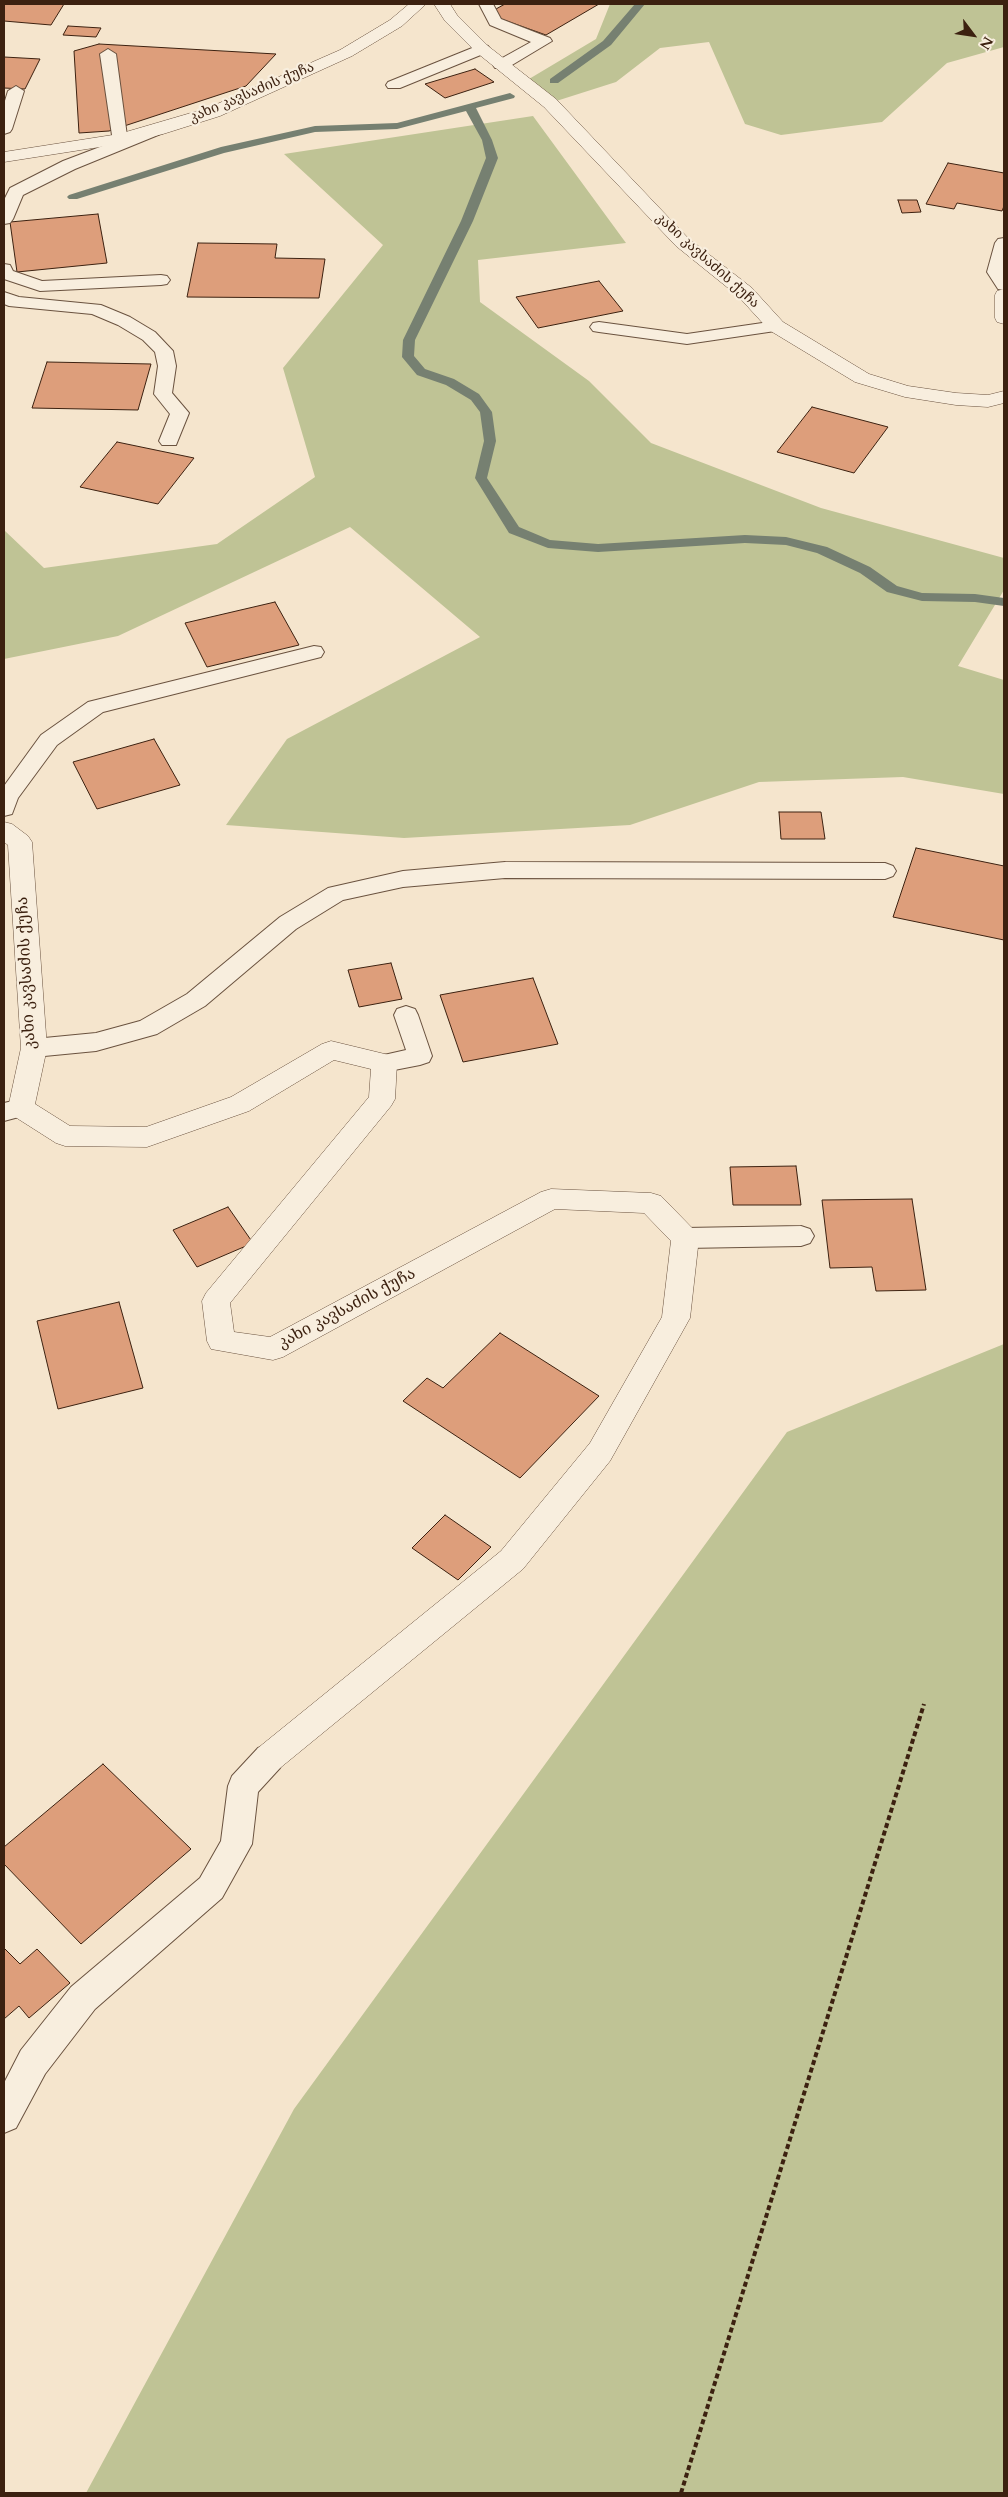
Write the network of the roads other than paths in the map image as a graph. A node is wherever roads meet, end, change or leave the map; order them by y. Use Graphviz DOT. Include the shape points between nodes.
graph roads {
  1 [pos="418,4"];
  2 [pos="442,4"];
  3 [pos="486,4"];
  4 [pos="482,49"];
  5 [pos="108,54"];
  6 [pos="501,65"];
  7 [pos="394,85"];
  8 [pos="16,90"];
  9 [pos="4,129"];
  10 [pos="157,130"];
  11 [pos="120,139"];
  12 [pos="6,155"];
  13 [pos="10,196"];
  14 [pos="4,218"];
  15 [pos="1004,243"];
  16 [pos="4,269"];
  17 [pos="160,280"];
  18 [pos="1004,284"];
  19 [pos="1004,295"];
  20 [pos="4,298"];
  21 [pos="1004,318"];
  22 [pos="776,326"];
  23 [pos="599,327"];
  24 [pos="1004,397"];
  25 [pos="168,441"];
  26 [pos="314,652"];
  27 [pos="4,809"];
  28 [pos="4,830"];
  29 [pos="886,872"];
  30 [pos="406,1015"];
  31 [pos="34,1048"];
  32 [pos="384,1063"];
  33 [pos="12,1110"];
  34 [pos="801,1236"];
  35 [pos="685,1238"];
  36 [pos="269,1758"];
  37 [pos="4,2116"];
  1 -- 10 [label="street, კახი კავსაძის ქუჩა" via="396,23 346,53 214,112"];
  2 -- 4 [label="street, კახი კავსაძის ქუჩა" via="451,18"];
  3 -- 6 [label="lane" via="496,22 544,41"];
  4 -- 6 [label="street, კახი კავსაძის ქუჩა"];
  4 -- 7 [label="lane"];
  5 -- 11 [label="lane"];
  6 -- 22 [label="street, კახი კავსაძის ქუჩა" via="550,103 682,242 745,292"];
  8 -- 9 [label="lane"];
  10 -- 11 [label="street, კახი კავსაძის ქუჩა"];
  10 -- 13 [label="lane" via="69,165"];
  11 -- 12 [label="street, კახი კავსაძის ქუჩა"];
  13 -- 14 [label="lane"];
  15 -- 18 [label="lane" via="996,272"];
  16 -- 17 [label="lane" via="6,274 40,286"];
  19 -- 21 [label="street"];
  20 -- 25 [label="lane" via="15,302 95,309 149,336 164,351 167,366 163,394 180,413"];
  22 -- 23 [label="lane" via="687,339"];
  22 -- 24 [label="street, კახი კავსაძის ქუჩა" via="862,378 905,391 956,399 988,401"];
  26 -- 27 [label="lane" via="96,707 49,740 7,797"];
  28 -- 31 [label="street, კახი კავსაძის ქუჩა" via="20,842"];
  29 -- 31 [label="lane" via="505,870 403,879 336,894 288,923 196,1000 148,1028 96,1042"];
  30 -- 32 [label="lane" via="420,1056"];
  31 -- 33 [label="street, კახი კავსაძის ქუჩა"];
  32 -- 33 [label="street, კახი კავსაძის ქუჩა" via="331,1050 240,1104 147,1137 65,1136"];
  32 -- 35 [label="street, კახი კავსაძის ქუჩა" via="382,1099 216,1301 221,1341 273,1349 551,1199 651,1203"];
  34 -- 35 [label="lane"];
  35 -- 36 [label="street" via="676,1318 600,1452 512,1560"];
  36 -- 37 [label="lane" via="243,1786 236,1844 211,1888 83,1998 33,2062"];
}
